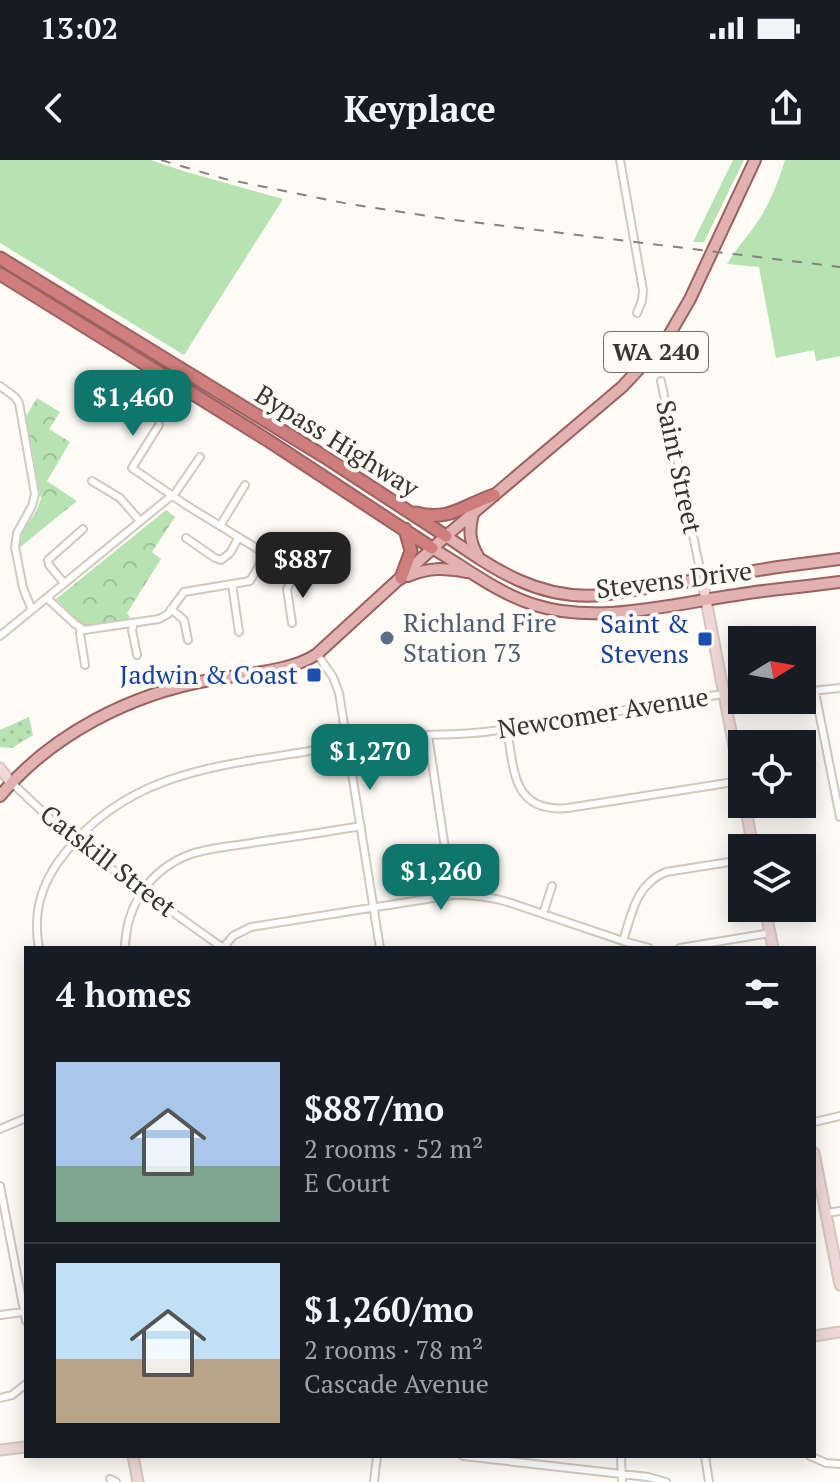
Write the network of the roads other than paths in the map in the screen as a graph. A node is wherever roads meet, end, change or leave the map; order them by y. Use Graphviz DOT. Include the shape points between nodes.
graph roads {
  1 [pos="620,160"];
  2 [pos="755,160"];
  3 [pos="0,258"];
  4 [pos="0,274"];
  5 [pos="637,313"];
  6 [pos="661,381"];
  7 [pos="0,386"];
  8 [pos="159,425"];
  9 [pos="200,457"];
  10 [pos="92,481"];
  11 [pos="245,485"];
  12 [pos="494,495"];
  13 [pos="171,496"];
  14 [pos="406,510"];
  15 [pos="473,513"];
  16 [pos="140,521"];
  17 [pos="220,526"];
  18 [pos="83,529"];
  19 [pos="405,529"];
  20 [pos="446,536"];
  21 [pos="239,537"];
  22 [pos="186,538"];
  23 [pos="336,541"];
  24 [pos="432,548"];
  25 [pos="266,554"];
  26 [pos="479,558"];
  27 [pos="840,559"];
  28 [pos="295,572"];
  29 [pos="472,573"];
  30 [pos="401,578"];
  31 [pos="702,579"];
  32 [pos="840,582"];
  33 [pos="64,583"];
  34 [pos="232,584"];
  35 [pos="47,598"];
  36 [pos="705,599"];
  37 [pos="171,609"];
  38 [pos="32,610"];
  39 [pos="134,623"];
  40 [pos="292,623"];
  41 [pos="81,628"];
  42 [pos="239,632"];
  43 [pos="0,636"];
  44 [pos="188,640"];
  45 [pos="317,654"];
  46 [pos="137,655"];
  47 [pos="85,665"];
  48 [pos="840,688"];
  49 [pos="816,692"];
  50 [pos="723,694"];
  51 [pos="728,694"];
  52 [pos="816,697"];
  53 [pos="507,728"];
  54 [pos="730,730"];
  55 [pos="428,735"];
  56 [pos="348,745"];
  57 [pos="0,768"];
  58 [pos="11,783"];
  59 [pos="728,787"];
  60 [pos="0,796"];
  61 [pos="840,817"];
  62 [pos="361,826"];
  63 [pos="74,842"];
  64 [pos="728,862"];
  65 [pos="552,886"];
  66 [pos="143,890"];
  67 [pos="452,895"];
  68 [pos="374,907"];
  69 [pos="543,914"];
  70 [pos="768,922"];
  71 [pos="770,933"];
  72 [pos="623,941"];
  73 [pos="39,946"];
  74 [pos="125,946"];
  75 [pos="220,946"];
  76 [pos="225,946"];
  77 [pos="380,946"];
  78 [pos="642,946"];
  79 [pos="692,946"];
  80 [pos="773,946"];
  81 [pos="840,1116"];
  82 [pos="24,1119"];
  83 [pos="816,1122"];
  84 [pos="0,1129"];
  85 [pos="816,1163"];
  86 [pos="0,1186"];
  87 [pos="840,1211"];
  88 [pos="826,1213"];
  89 [pos="4,1227"];
  90 [pos="840,1285"];
  91 [pos="23,1312"];
  92 [pos="0,1315"];
  93 [pos="24,1315"];
  94 [pos="840,1332"];
  95 [pos="816,1336"];
  96 [pos="24,1386"];
  97 [pos="0,1398"];
  98 [pos="24,1447"];
  99 [pos="0,1450"];
  100 [pos="133,1458"];
  101 [pos="377,1458"];
  102 [pos="477,1458"];
  103 [pos="621,1458"];
  104 [pos="705,1458"];
  105 [pos="815,1458"];
  106 [pos="840,1464"];
  107 [pos="622,1478"];
  108 [pos="138,1482"];
  109 [pos="374,1482"];
  110 [pos="666,1482"];
  111 [pos="709,1482"];
  1 -- 5 [label="street" via="643,290"];
  2 -- 12 [label="main road, WA 240" via="668,337 631,379"];
  3 -- 14 [label="highway, Bypass Highway / WA 240"];
  4 -- 19 [label="highway, Bypass Highway"];
  6 -- 31 [label="street, Saint Street"];
  7 -- 38 [label="street" via="19,403 35,488 34,503 15,542"];
  8 -- 13 [label="street" via="132,468"];
  9 -- 13 [label="street"];
  10 -- 16 [label="street" via="120,498"];
  11 -- 17 [label="street"];
  12 -- 14 [label="highway, WA 240" via="444,516"];
  12 -- 15 [label="main road, WA 240"];
  13 -- 16 [label="street"];
  13 -- 17 [label="street"];
  14 -- 20 [label="highway, Bypass Highway"];
  15 -- 20 [label="main road, WA 240"];
  15 -- 26 [label="main road" via="470,538"];
  16 -- 33 [label="street"];
  17 -- 21 [label="street"];
  18 -- 33 [label="street" via="48,560"];
  19 -- 24 [label="highway, Bypass Highway"];
  19 -- 30 [label="highway" via="411,551"];
  20 -- 24 [label="main road, WA 240"];
  20 -- 26 [label="main road, Stevens Drive"];
  21 -- 22 [label="street" via="221,560"];
  21 -- 25 [label="street"];
  23 -- 28 [label="street" via="314,576"];
  24 -- 29 [label="main road, Stevens Drive"];
  24 -- 30 [label="main road"];
  25 -- 28 [label="street"];
  25 -- 34 [label="street" via="250,581"];
  26 -- 31 [label="main road, Stevens Drive" via="533,587 574,596"];
  27 -- 31 [label="main road, Stevens Drive"];
  28 -- 40 [label="street" via="287,589"];
  29 -- 30 [label="main road" via="438,568"];
  29 -- 36 [label="main road, Stevens Drive" via="519,599 572,613 609,614"];
  30 -- 45 [label="main road"];
  31 -- 36 [label="street, Saint Street"];
  32 -- 36 [label="main road, Stevens Drive"];
  33 -- 35 [label="street"];
  34 -- 37 [label="street" via="186,591"];
  34 -- 42 [label="street"];
  35 -- 38 [label="street"];
  35 -- 41 [label="street"];
  36 -- 50 [label="street, Saint Street"];
  37 -- 39 [label="street" via="163,618"];
  37 -- 44 [label="street" via="184,620"];
  38 -- 43 [label="street"];
  39 -- 41 [label="street"];
  39 -- 46 [label="street"];
  41 -- 47 [label="street"];
  45 -- 56 [label="street" via="337,685"];
  45 -- 58 [label="main road" via="286,667 185,685 136,701 85,725"];
  48 -- 49 [label="street"];
  50 -- 51 [label="street, Newcomer Avenue"];
  50 -- 53 [label="street, Newcomer Avenue"];
  50 -- 54 [label="street, Saint Street"];
  52 -- 61 [label="street"];
  53 -- 55 [label="street, Newcomer Avenue"];
  53 -- 59 [label="street" via="518,786 547,809"];
  55 -- 56 [label="street, Newcomer Avenue"];
  55 -- 67 [label="street"];
  56 -- 62 [label="street"];
  56 -- 63 [label="street, Newcomer Avenue" via="180,775 117,806"];
  57 -- 58 [label="street, Catskill Street"];
  58 -- 60 [label="main road"];
  58 -- 63 [label="street, Catskill Street"];
  62 -- 66 [label="street" via="193,854 166,866"];
  62 -- 68 [label="street"];
  63 -- 66 [label="street, Catskill Street"];
  63 -- 73 [label="street, Newcomer Avenue" via="52,869 40,898"];
  64 -- 72 [label="street" via="656,877 636,900"];
  65 -- 69 [label="street"];
  66 -- 74 [label="street" via="127,926"];
  66 -- 75 [label="street, Catskill Street"];
  67 -- 68 [label="street"];
  67 -- 69 [label="street" via="490,897"];
  68 -- 76 [label="street" via="251,927"];
  68 -- 77 [label="street"];
  69 -- 72 [label="street"];
  70 -- 71 [label="street"];
  71 -- 79 [label="street"];
  71 -- 80 [label="street"];
  72 -- 78 [label="street"];
  81 -- 83 [label="street"];
  82 -- 84 [label="street"];
  85 -- 88 [label="street"];
  86 -- 89 [label="street"];
  87 -- 88 [label="street"];
  88 -- 90 [label="street"];
  89 -- 91 [label="street"];
  91 -- 92 [label="street"];
  91 -- 93 [label="street"];
  94 -- 95 [label="street"];
  96 -- 97 [label="street"];
  98 -- 99 [label="street"];
  100 -- 108 [label="street"];
  101 -- 109 [label="street"];
  102 -- 107 [label="street"];
  103 -- 107 [label="street"];
  104 -- 111 [label="street"];
  105 -- 106 [label="street"];
  107 -- 110 [label="street"];
}
